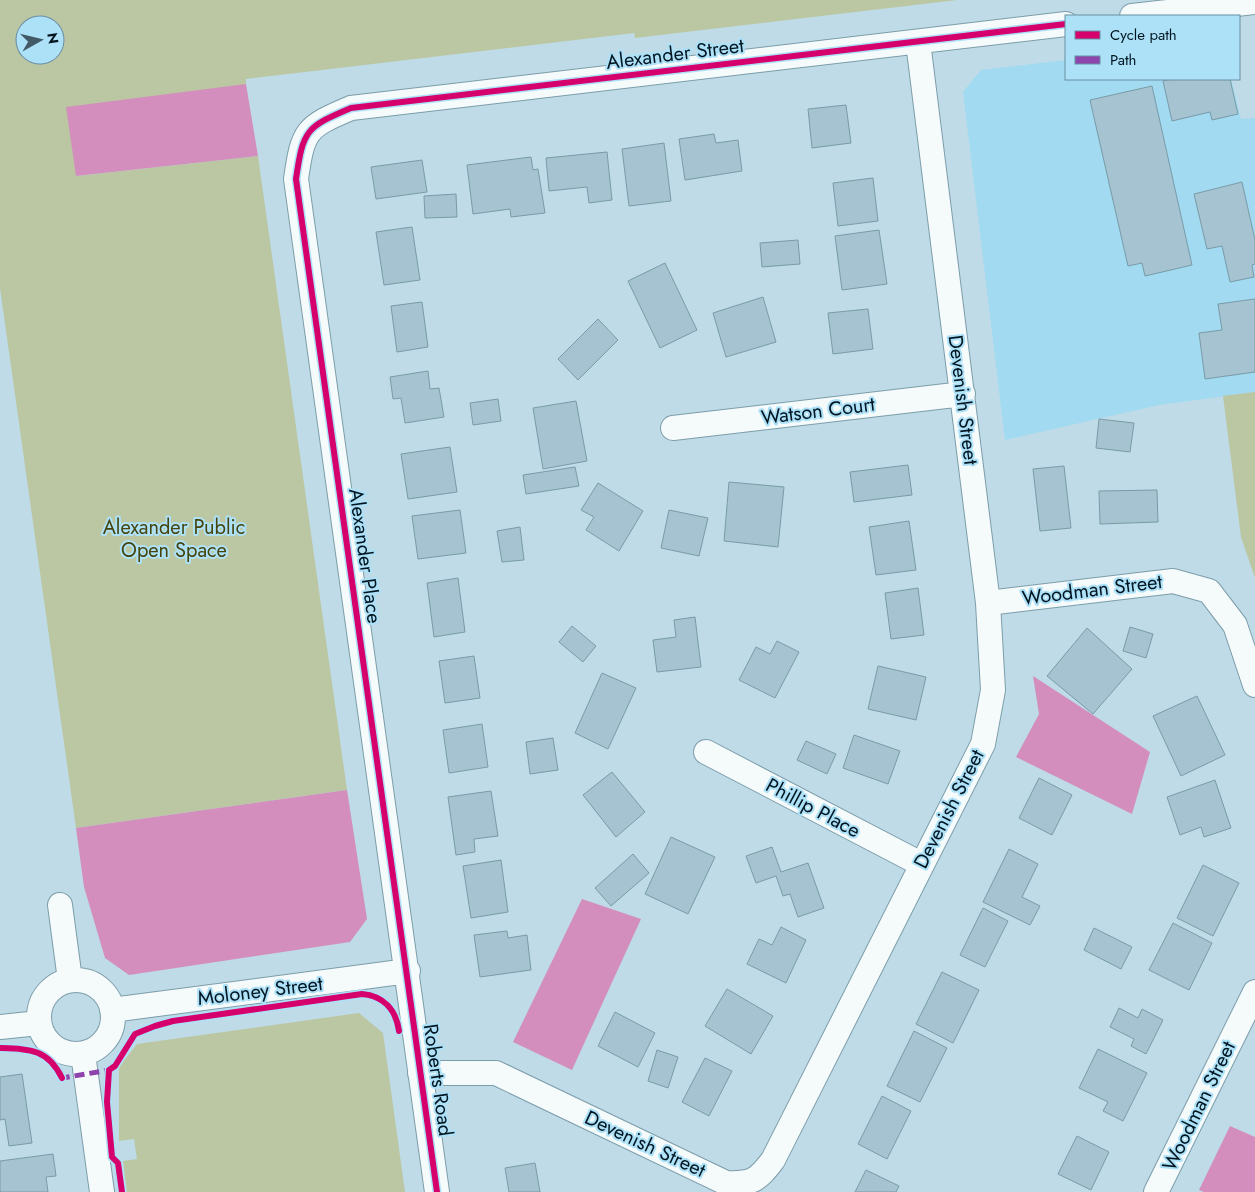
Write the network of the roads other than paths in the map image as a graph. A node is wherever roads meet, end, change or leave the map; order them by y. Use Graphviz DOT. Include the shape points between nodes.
graph roads {
  1 [pos="1255,2"];
  2 [pos="1141,15"];
  3 [pos="1065,24"];
  4 [pos="918,42"];
  5 [pos="301,145"];
  6 [pos="962,394"];
  7 [pos="673,428"];
  8 [pos="988,603"];
  9 [pos="1255,685"];
  10 [pos="706,752"];
  11 [pos="921,864"];
  12 [pos="60,905"];
  13 [pos="408,971"];
  14 [pos="70,980"];
  15 [pos="1255,992"];
  16 [pos="112,1010"];
  17 [pos="39,1023"];
  18 [pos="0,1027"];
  19 [pos="83,1054"];
  20 [pos="420,1073"];
  21 [pos="102,1192"];
  22 [pos="437,1192"];
  23 [pos="1156,1192"];
  1 -- 2 [label="street"];
  3 -- 4 [label="street, Alexander Street"];
  4 -- 5 [label="street, Alexander Street" via="351,108 318,122"];
  4 -- 6 [label="street, Devenish Street"];
  5 -- 13 [label="street, Alexander Place" via="296,179"];
  6 -- 7 [label="street, Watson Court"];
  6 -- 8 [label="street, Devenish Street"];
  8 -- 9 [label="street, Woodman Street" via="1173,581 1209,591 1235,626"];
  8 -- 11 [label="street, Devenish Street" via="993,690 983,744"];
  10 -- 11 [label="street, Phillip Place"];
  11 -- 20 [label="street, Devenish Street" via="773,1160 759,1178 743,1184 726,1182 496,1073"];
  12 -- 14 [label="street"];
  13 -- 16 [label="street, Moloney Street"];
  13 -- 20 [label="street, Roberts Road"];
  14 -- 16 [label="street" via="87,982 102,990"];
  14 -- 17 [label="street" via="52,988 46,995 41,1004"];
  15 -- 23 [label="street, Woodman Street"];
  16 -- 19 [label="street" via="112,1025 106,1038"];
  17 -- 18 [label="street"];
  17 -- 19 [label="street" via="44,1037 54,1048 68,1054"];
  19 -- 21 [label="street"];
  20 -- 22 [label="street, Roberts Road"];
}
